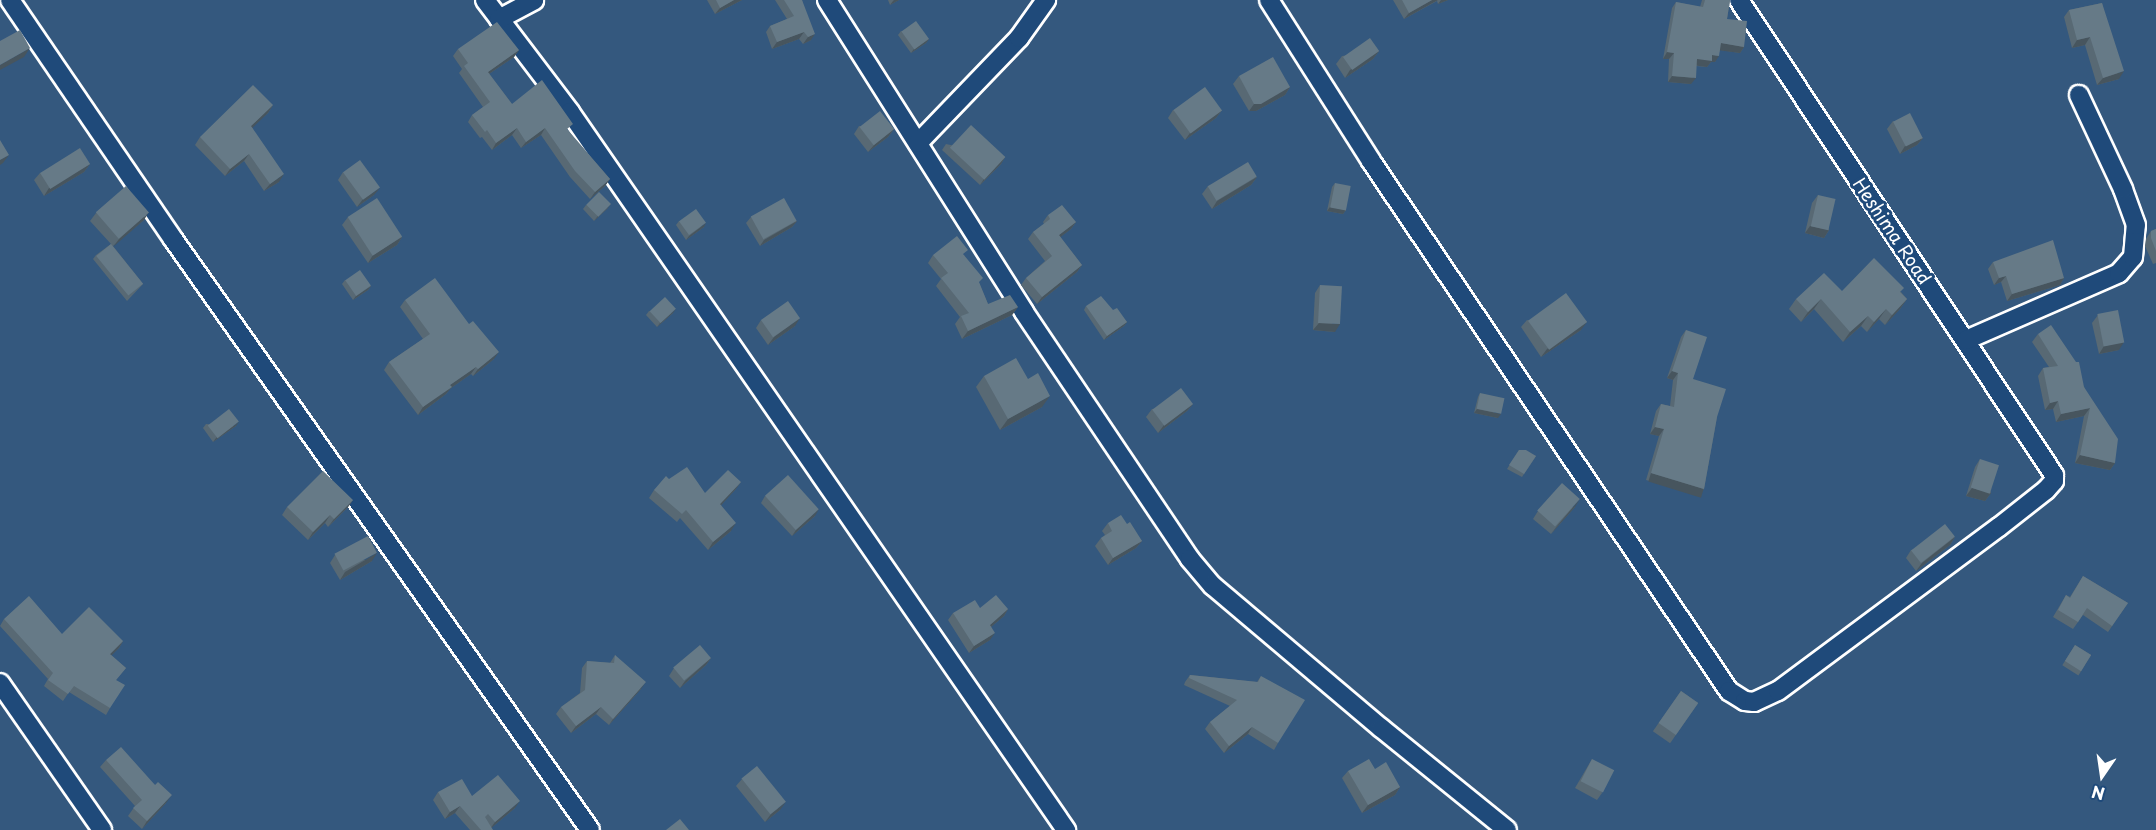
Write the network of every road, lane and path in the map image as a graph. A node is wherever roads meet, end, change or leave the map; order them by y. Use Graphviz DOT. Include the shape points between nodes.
graph roads {
  1 [pos="9,0"];
  2 [pos="485,0"];
  3 [pos="534,0"];
  4 [pos="828,0"];
  5 [pos="1046,0"];
  6 [pos="1269,0"];
  7 [pos="1739,0"];
  8 [pos="499,19"];
  9 [pos="2079,95"];
  10 [pos="918,143"];
  11 [pos="1966,340"];
  12 [pos="0,683"];
  13 [pos="102,830"];
  14 [pos="590,830"];
  15 [pos="1066,830"];
  16 [pos="1507,830"];
  1 -- 14 [label="street"];
  2 -- 8 [label="street"];
  3 -- 8 [label="street"];
  4 -- 10 [label="street"];
  5 -- 10 [label="street" via="1019,38"];
  6 -- 11 [label="street, Heshima Road" via="1371,161 1729,691 1737,697 1754,702 1778,691 1999,527 2054,481 2046,462"];
  7 -- 11 [label="street, Heshima Road"];
  8 -- 15 [label="street" via="570,112"];
  9 -- 11 [label="street" via="2136,225 2133,257 2119,273"];
  10 -- 16 [label="street" via="1024,312 1190,559 1222,593"];
  12 -- 13 [label="street"];
}
